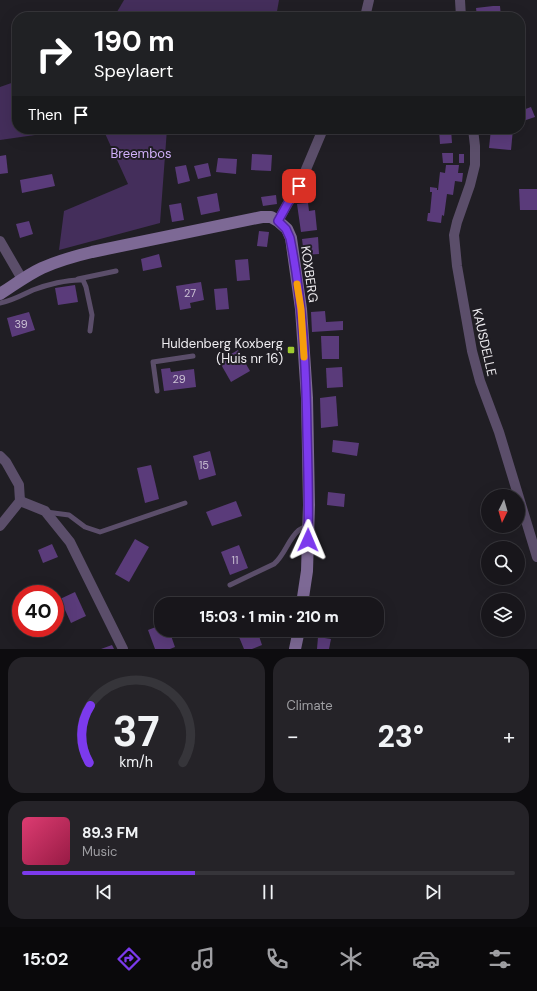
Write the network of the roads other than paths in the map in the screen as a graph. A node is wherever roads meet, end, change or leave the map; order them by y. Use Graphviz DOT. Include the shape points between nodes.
graph roads {
  1 [pos="369,0"];
  2 [pos="460,0"];
  3 [pos="366,12"];
  4 [pos="460,12"];
  5 [pos="321,134"];
  6 [pos="474,134"];
  7 [pos="278,221"];
  8 [pos="0,241"];
  9 [pos="116,271"];
  10 [pos="22,279"];
  11 [pos="76,280"];
  12 [pos="0,294"];
  13 [pos="0,303"];
  14 [pos="90,331"];
  15 [pos="193,356"];
  16 [pos="157,391"];
  17 [pos="0,456"];
  18 [pos="20,501"];
  19 [pos="185,503"];
  20 [pos="45,512"];
  21 [pos="308,524"];
  22 [pos="0,526"];
  23 [pos="537,556"];
  24 [pos="230,585"];
  25 [pos="303,597"];
  26 [pos="298,637"];
  27 [pos="124,649"];
  28 [pos="295,649"];
  1 -- 3 [label="street"];
  2 -- 4 [label="street"];
  5 -- 7 [label="street" via="299,186"];
  6 -- 23 [label="street, KAUSDELLE" via="475,165 454,235 457,266 480,381 499,432"];
  7 -- 10 [label="street" via="271,217 262,217 92,252 42,268"];
  7 -- 21 [label="street, KOXBERG" via="290,238 301,309 307,398"];
  8 -- 10 [label="street"];
  9 -- 11 [label="lane"];
  10 -- 12 [label="street"];
  11 -- 13 [label="lane" via="34,290"];
  11 -- 14 [label="lane" via="83,280 86,287 92,316"];
  15 -- 16 [label="lane" via="153,362"];
  17 -- 18 [label="street" via="19,485"];
  18 -- 20 [label="street"];
  18 -- 22 [label="street"];
  19 -- 20 [label="lane" via="100,532 85,527 69,515"];
  20 -- 27 [label="street" via="70,542"];
  21 -- 24 [label="lane" via="293,537 280,559 274,564"];
  21 -- 25 [label="street, KOXBERG" via="307,571"];
  26 -- 28 [label="street"];
}
